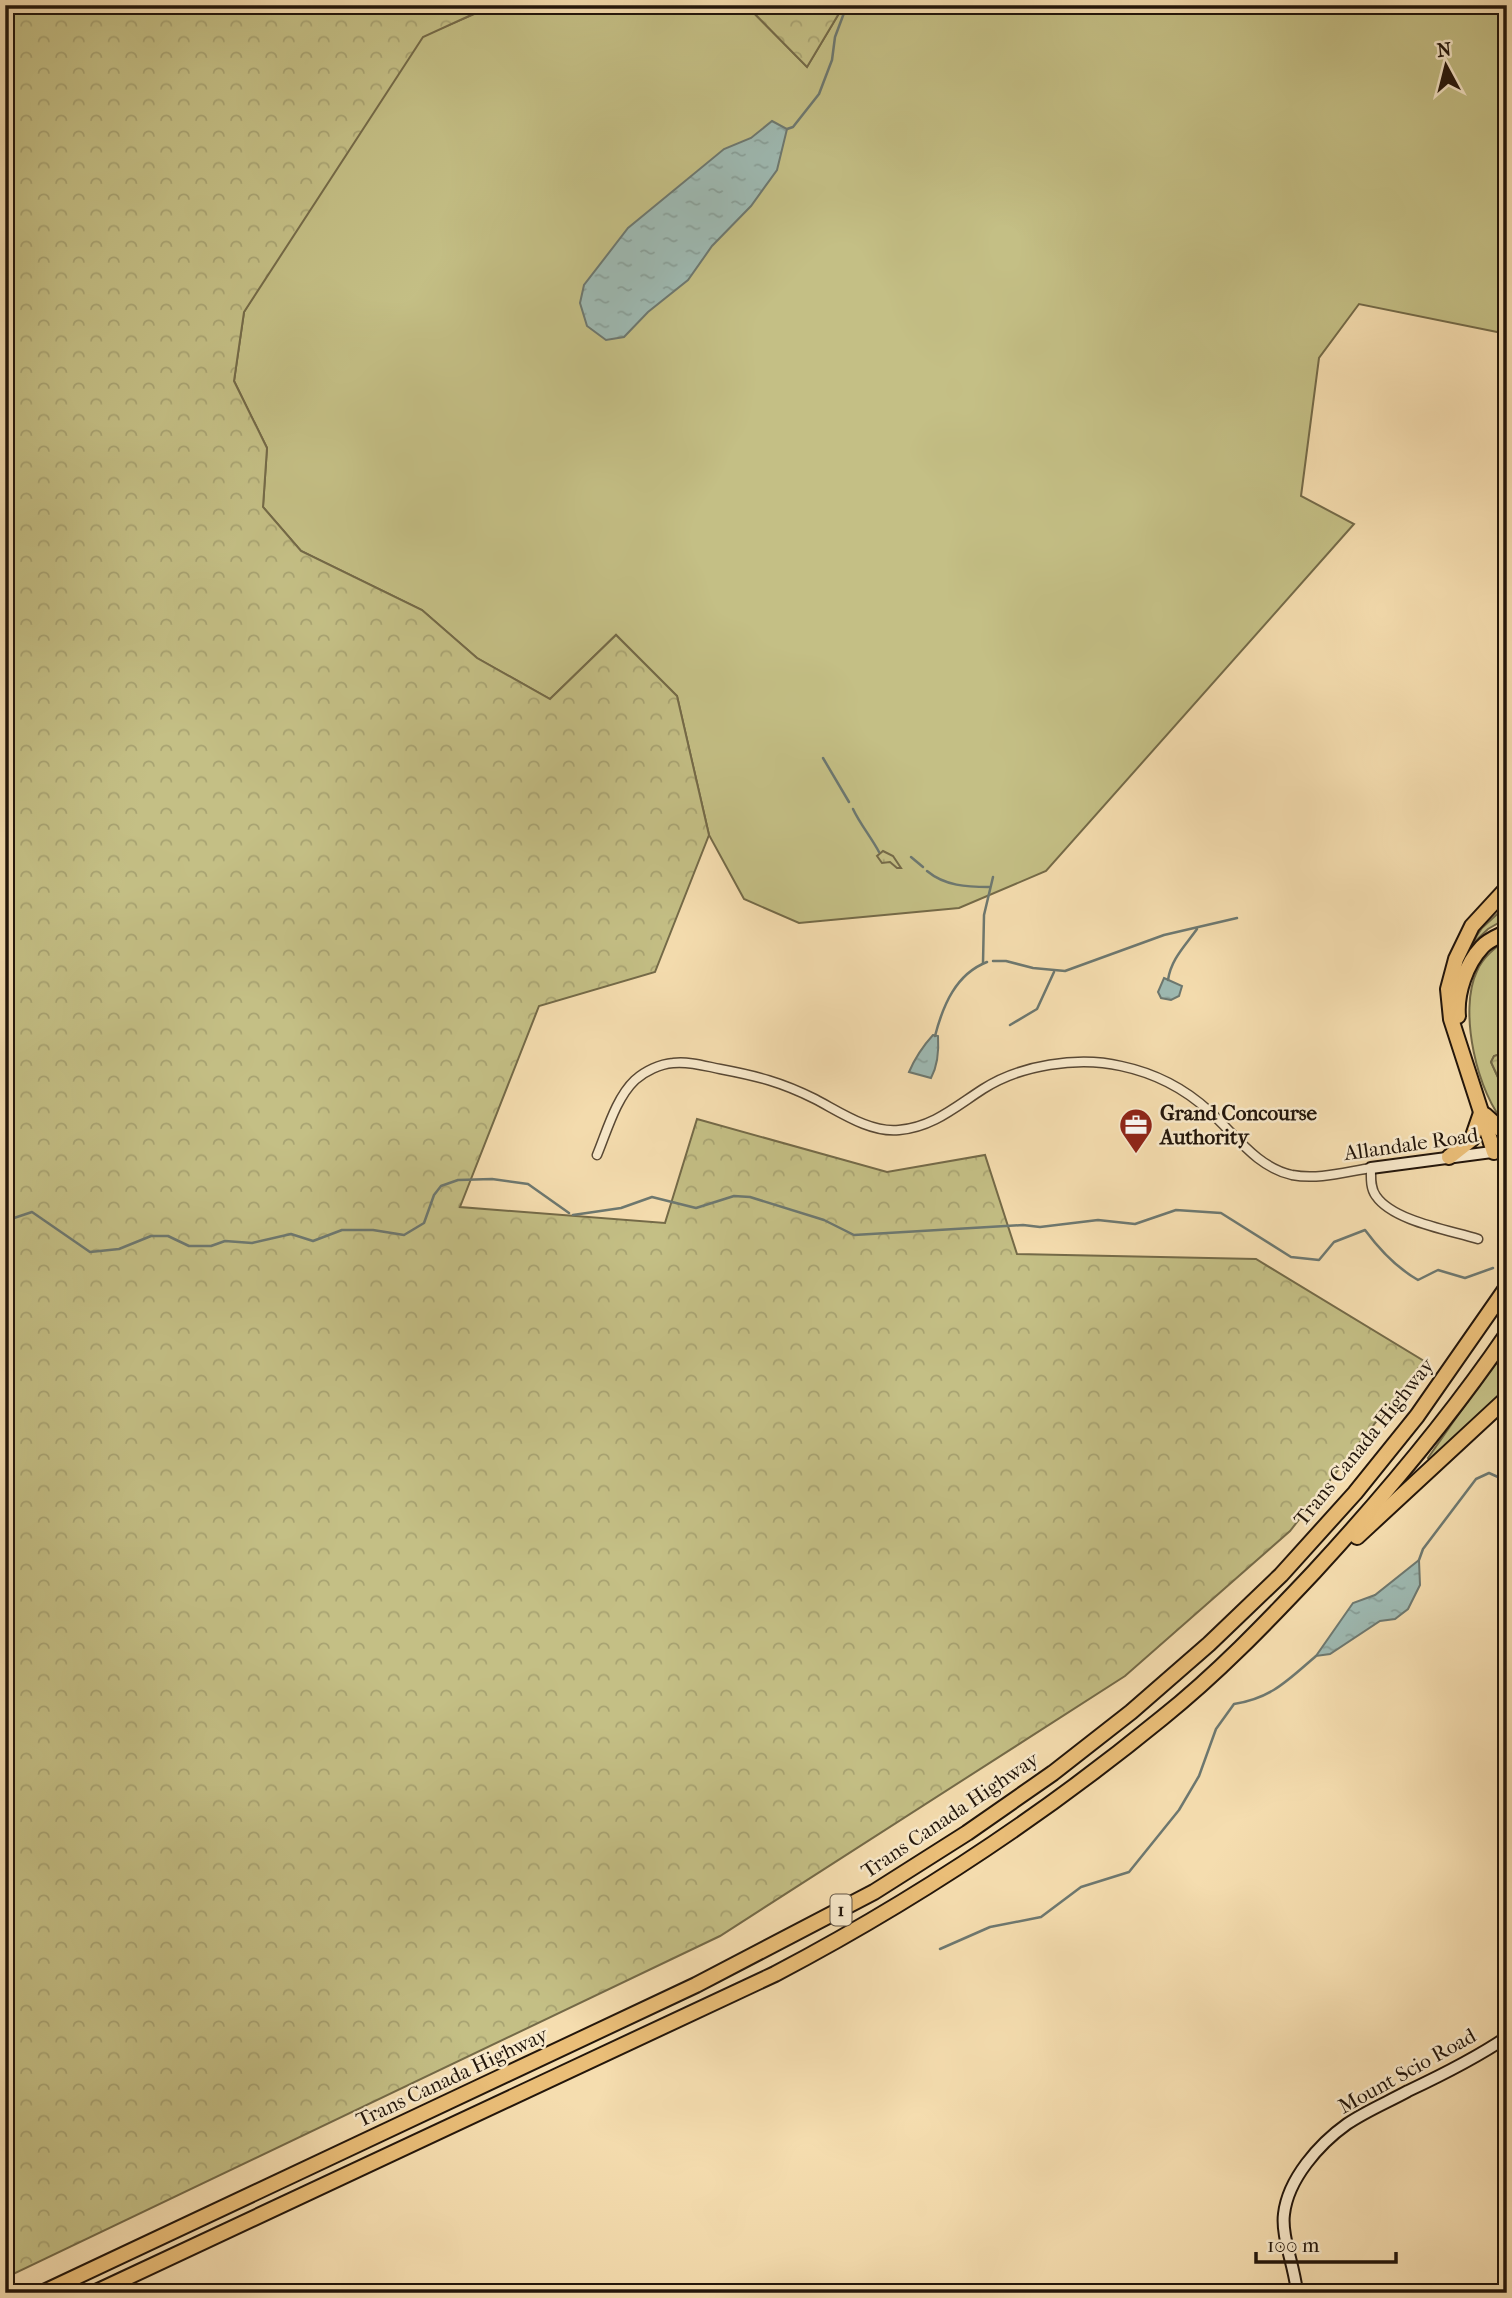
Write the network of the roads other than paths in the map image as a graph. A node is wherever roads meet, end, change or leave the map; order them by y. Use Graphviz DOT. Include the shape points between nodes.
graph roads {
  1 [pos="1507,888"];
  2 [pos="1507,932"];
  3 [pos="1460,1049"];
  4 [pos="1482,1111"];
  5 [pos="1507,1135"];
  6 [pos="1500,1151"];
  7 [pos="597,1155"];
  8 [pos="1449,1157"];
  9 [pos="1371,1168"];
  10 [pos="1478,1238"];
  11 [pos="1507,1287"];
  12 [pos="1507,1334"];
  13 [pos="1507,1398"];
  14 [pos="1277,1612"];
  15 [pos="1507,2037"];
  16 [pos="42,2293"];
  17 [pos="93,2293"];
  18 [pos="1297,2293"];
  1 -- 3 [label="highway" via="1472,926 1450,976 1451,1020"];
  2 -- 3 [label="highway" via="1483,945 1467,968 1457,1005"];
  3 -- 4 [label="highway"];
  4 -- 5 [label="highway"];
  4 -- 6 [label="highway"];
  4 -- 8 [label="highway" via="1472,1139"];
  6 -- 8 [label="street, Allandale Road"];
  7 -- 9 [label="street, Allandale Road" via="627,1089 653,1068 673,1063 762,1076 866,1125 896,1131 934,1122 1007,1077 1097,1062 1140,1071 1189,1094 1247,1150 1282,1172 1316,1177"];
  8 -- 9 [label="street, Allandale Road"];
  9 -- 10 [label="street" via="1372,1188 1386,1206 1400,1215"];
  11 -- 16 [label="highway, Trans Canada Highway / 1" via="1417,1416 1281,1575 1132,1712 967,1833 874,1892 696,1985"];
  12 -- 14 [label="highway, Trans Canada Highway / 1" via="1419,1454"];
  13 -- 14 [label="highway"];
  14 -- 17 [label="highway, Trans Canada Highway / 1" via="1164,1717 1088,1776 1010,1834 854,1933 702,2009"];
  15 -- 18 [label="street, Mount Scio Road" via="1347,2124 1303,2169 1292,2186 1283,2225"];
}
